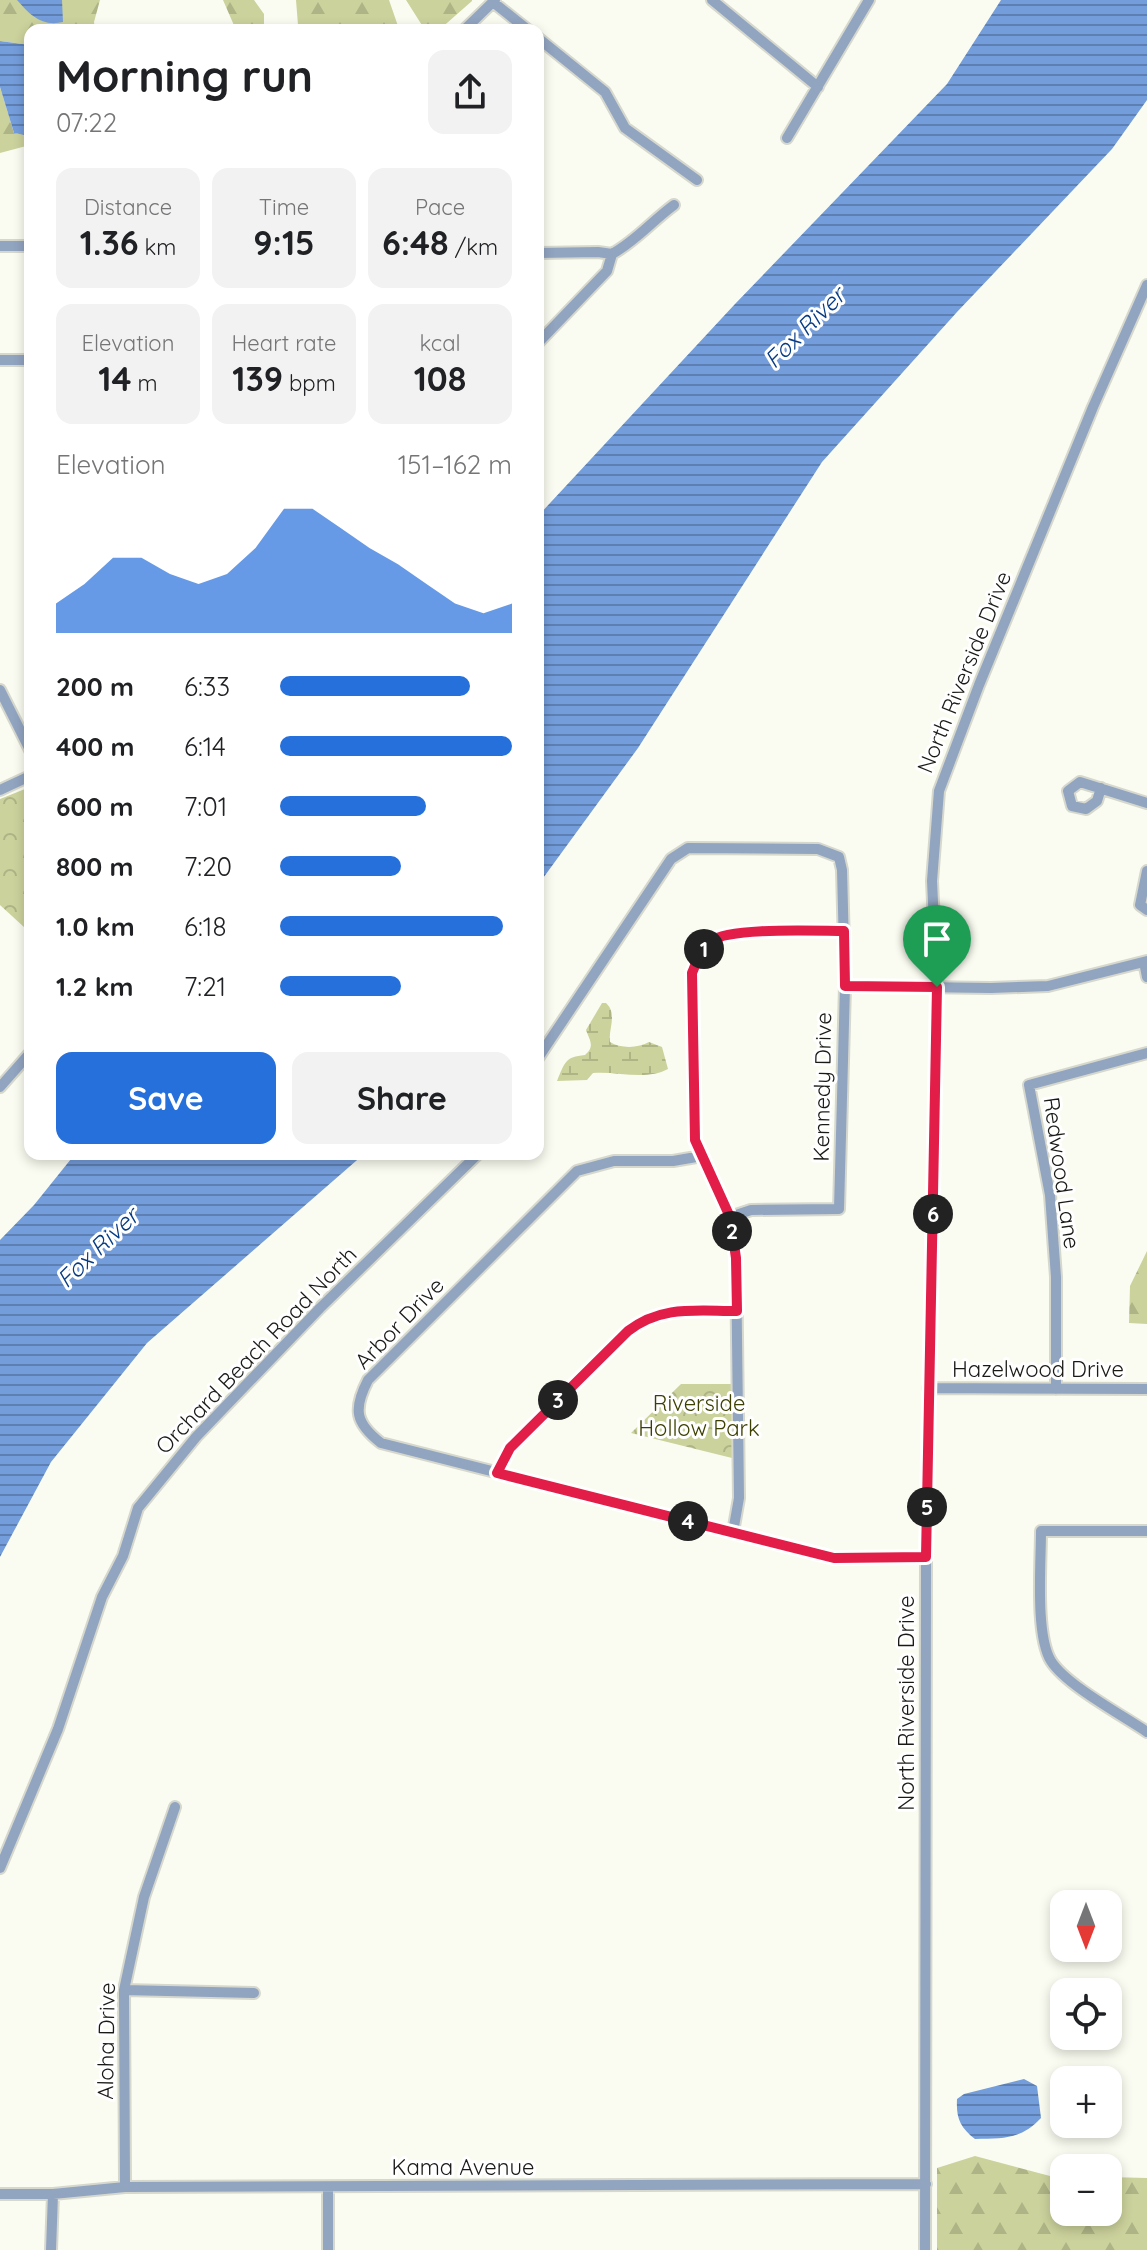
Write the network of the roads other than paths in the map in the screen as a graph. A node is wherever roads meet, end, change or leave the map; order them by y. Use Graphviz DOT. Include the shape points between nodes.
graph roads {
  1 [pos="712,0"];
  2 [pos="869,0"];
  3 [pos="494,1"];
  4 [pos="470,24"];
  5 [pos="521,24"];
  6 [pos="544,43"];
  7 [pos="818,87"];
  8 [pos="787,138"];
  9 [pos="697,180"];
  10 [pos="674,205"];
  11 [pos="0,246"];
  12 [pos="24,246"];
  13 [pos="544,253"];
  14 [pos="612,254"];
  15 [pos="1147,285"];
  16 [pos="544,337"];
  17 [pos="0,360"];
  18 [pos="24,360"];
  19 [pos="0,690"];
  20 [pos="24,738"];
  21 [pos="24,779"];
  22 [pos="1101,788"];
  23 [pos="0,790"];
  24 [pos="1147,803"];
  25 [pos="1147,871"];
  26 [pos="1147,910"];
  27 [pos="844,931"];
  28 [pos="1145,961"];
  29 [pos="1147,977"];
  30 [pos="845,986"];
  31 [pos="937,987"];
  32 [pos="544,1049"];
  33 [pos="1147,1053"];
  34 [pos="24,1060"];
  35 [pos="0,1087"];
  36 [pos="702,1156"];
  37 [pos="472,1160"];
  38 [pos="730,1217"];
  39 [pos="737,1311"];
  40 [pos="928,1388"];
  41 [pos="1056,1389"];
  42 [pos="1147,1389"];
  43 [pos="497,1473"];
  44 [pos="1147,1531"];
  45 [pos="733,1532"];
  46 [pos="926,1557"];
  47 [pos="1147,1732"];
  48 [pos="175,1807"];
  49 [pos="0,1868"];
  50 [pos="124,1990"];
  51 [pos="254,1993"];
  52 [pos="926,2184"];
  53 [pos="125,2187"];
  54 [pos="328,2188"];
  55 [pos="0,2194"];
  56 [pos="53,2194"];
  57 [pos="51,2250"];
  58 [pos="328,2250"];
  59 [pos="925,2250"];
  1 -- 7 [label="street"];
  2 -- 7 [label="street"];
  3 -- 4 [label="street"];
  3 -- 5 [label="street"];
  6 -- 9 [label="street" via="605,92 625,128"];
  7 -- 8 [label="street"];
  10 -- 14 [label="street"];
  11 -- 12 [label="street"];
  13 -- 14 [label="street"];
  14 -- 16 [label="street" via="607,271"];
  15 -- 31 [label="street, North Riverside Drive" via="939,791 932,881"];
  17 -- 18 [label="street"];
  19 -- 20 [label="street"];
  21 -- 23 [label="street"];
  22 -- 24 [label="street"];
  25 -- 26 [label="street" via="1140,905"];
  27 -- 30 [label="street, Kennedy Drive"];
  27 -- 32 [label="street, Kennedy Drive" via="839,857 818,849 688,848 671,859"];
  27 -- 36 [label="street" via="731,933 713,939 700,953 692,973 695,1140"];
  28 -- 29 [label="street"];
  28 -- 31 [label="street" via="1048,986"];
  30 -- 31 [label="street"];
  30 -- 38 [label="street, Kennedy Drive" via="839,1209 751,1210"];
  31 -- 40 [label="street, North Riverside Drive"];
  33 -- 41 [label="street, Redwood Lane" via="1029,1085 1050,1195"];
  34 -- 35 [label="street"];
  36 -- 38 [label="street"];
  36 -- 43 [label="street, Arbor Drive" via="614,1161 577,1171 368,1380 359,1398 359,1416 366,1432 381,1443"];
  37 -- 49 [label="street, Orchard Beach Road North" via="196,1437 138,1508 58,1729"];
  38 -- 39 [label="street"];
  39 -- 43 [label="street" via="664,1312 643,1319 510,1448"];
  39 -- 45 [label="street" via="739,1498"];
  40 -- 41 [label="street, Hazelwood Drive"];
  40 -- 46 [label="street, North Riverside Drive"];
  41 -- 42 [label="street, Hazelwood Drive"];
  43 -- 45 [label="street, Arbor Drive"];
  44 -- 47 [label="street" via="1041,1531 1042,1632 1051,1661 1074,1683"];
  45 -- 46 [label="street, Arbor Drive" via="834,1558"];
  46 -- 52 [label="street, North Riverside Drive"];
  48 -- 50 [label="street, Aloha Drive" via="144,1897"];
  50 -- 51 [label="street"];
  50 -- 53 [label="street, Aloha Drive"];
  52 -- 54 [label="street, Kama Avenue"];
  52 -- 59 [label="street, North Riverside Drive"];
  53 -- 54 [label="street, Kama Avenue"];
  53 -- 56 [label="street, Kama Avenue"];
  54 -- 58 [label="street"];
  55 -- 56 [label="street, Kama Avenue"];
  56 -- 57 [label="street"];
}
